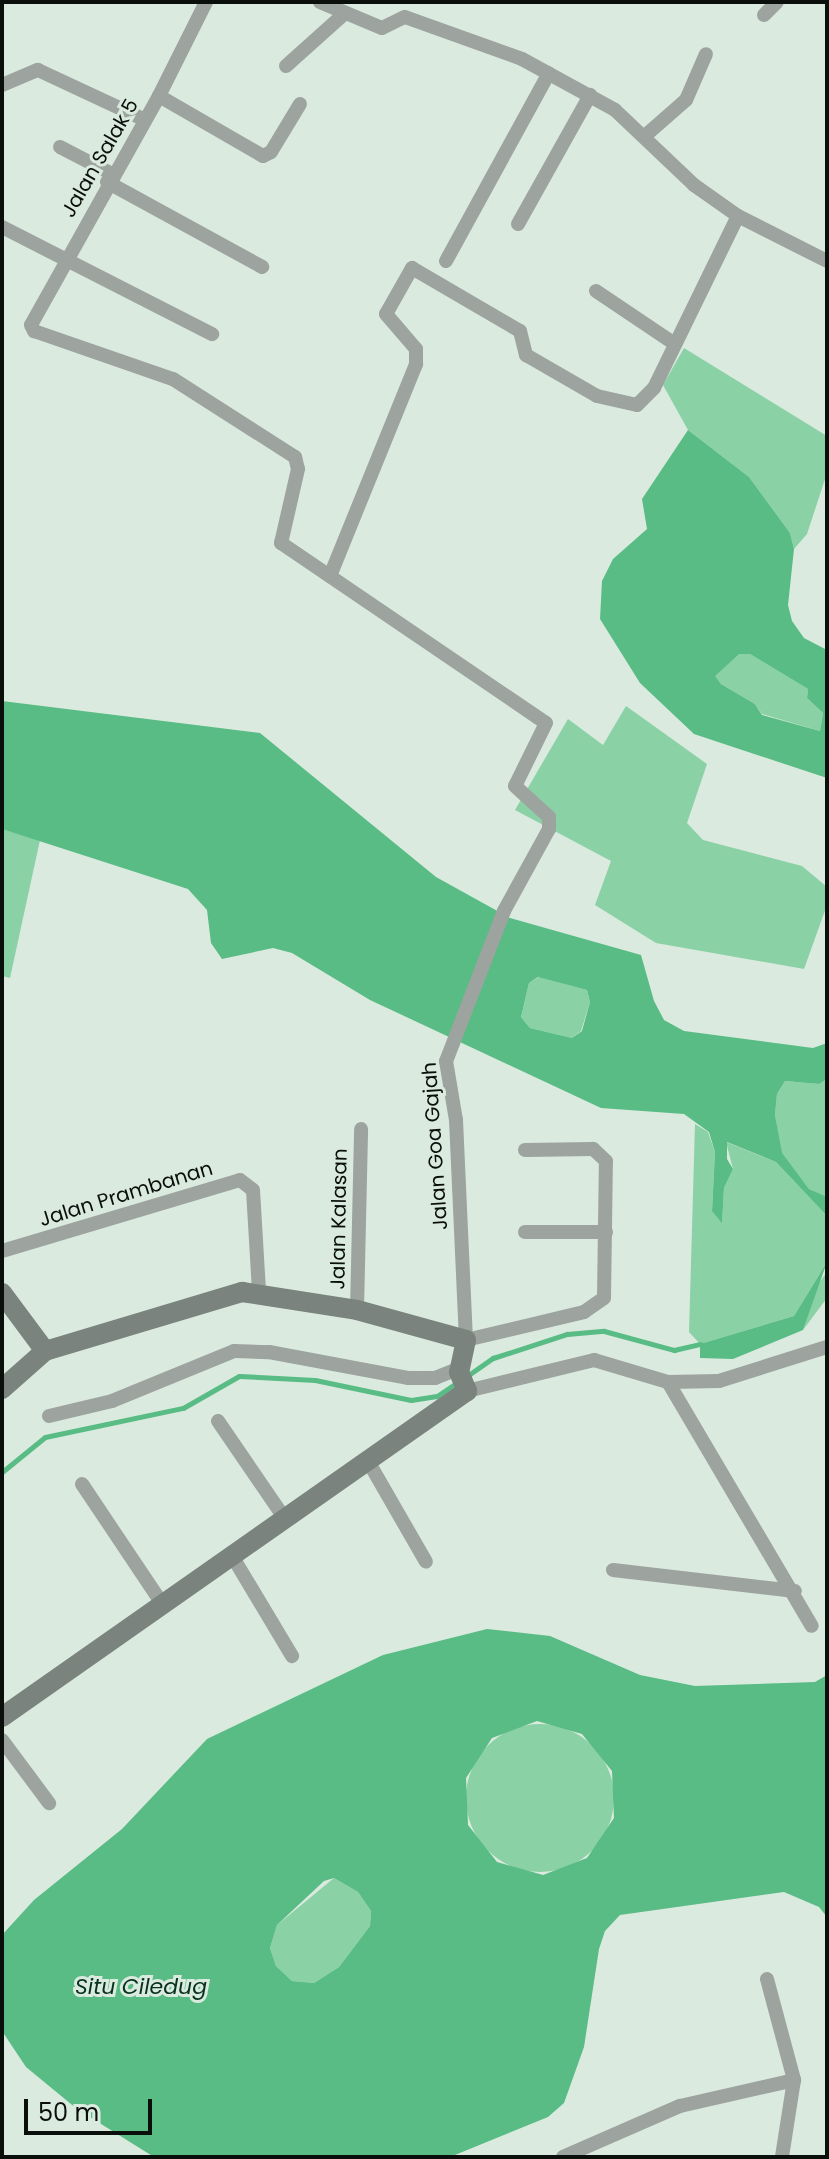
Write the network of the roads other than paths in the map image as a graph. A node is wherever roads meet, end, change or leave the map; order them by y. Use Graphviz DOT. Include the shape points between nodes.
graph roads {
  1 [pos="320,2"];
  2 [pos="777,2"];
  3 [pos="202,3"];
  4 [pos="345,13"];
  5 [pos="764,15"];
  6 [pos="706,54"];
  7 [pos="286,66"];
  8 [pos="549,73"];
  9 [pos="2,85"];
  10 [pos="590,95"];
  11 [pos="159,96"];
  12 [pos="300,104"];
  13 [pos="145,120"];
  14 [pos="646,135"];
  15 [pos="60,147"];
  16 [pos="109,178"];
  17 [pos="738,216"];
  18 [pos="518,224"];
  19 [pos="2,227"];
  20 [pos="65,261"];
  21 [pos="446,261"];
  22 [pos="827,261"];
  23 [pos="262,267"];
  24 [pos="596,291"];
  25 [pos="212,334"];
  26 [pos="675,344"];
  27 [pos="330,576"];
  28 [pos="361,1129"];
  29 [pos="525,1150"];
  30 [pos="525,1232"];
  31 [pos="606,1232"];
  32 [pos="2,1251"];
  33 [pos="259,1291"];
  34 [pos="2,1293"];
  35 [pos="357,1310"];
  36 [pos="466,1340"];
  37 [pos="827,1347"];
  38 [pos="45,1351"];
  39 [pos="462,1379"];
  40 [pos="668,1382"];
  41 [pos="2,1389"];
  42 [pos="49,1416"];
  43 [pos="218,1421"];
  44 [pos="368,1461"];
  45 [pos="82,1484"];
  46 [pos="285,1519"];
  47 [pos="231,1554"];
  48 [pos="426,1562"];
  49 [pos="613,1570"];
  50 [pos="795,1591"];
  51 [pos="161,1602"];
  52 [pos="812,1626"];
  53 [pos="292,1656"];
  54 [pos="2,1717"];
  55 [pos="2,1740"];
  56 [pos="49,1803"];
  57 [pos="767,1979"];
  58 [pos="794,2080"];
  59 [pos="563,2157"];
  60 [pos="782,2157"];
  1 -- 4 [label="street"];
  2 -- 5 [label="street"];
  3 -- 11 [label="street, Jalan Salak 5"];
  4 -- 7 [label="street"];
  4 -- 8 [label="street" via="382,28 405,17"];
  6 -- 14 [label="street" via="686,100"];
  8 -- 10 [label="street"];
  8 -- 21 [label="street"];
  9 -- 13 [label="street" via="38,70"];
  10 -- 14 [label="street"];
  10 -- 18 [label="street"];
  11 -- 12 [label="street" via="263,156 271,152"];
  11 -- 13 [label="street, Jalan Salak 5"];
  13 -- 16 [label="street, Jalan Salak 5"];
  14 -- 17 [label="street" via="694,185"];
  15 -- 16 [label="street"];
  16 -- 20 [label="street, Jalan Salak 5"];
  16 -- 23 [label="street"];
  17 -- 22 [label="street"];
  17 -- 26 [label="street"];
  19 -- 20 [label="street"];
  20 -- 25 [label="street"];
  20 -- 27 [label="street, Jalan Salak 5" via="30,321 34,331 173,379 295,457 298,469 281,543"];
  24 -- 26 [label="street"];
  26 -- 27 [label="street" via="647,399 626,406 597,396 526,355 520,331 412,268 386,314 416,349 416,364"];
  27 -- 36 [label="street, Jalan Goa Gajah" via="546,723 515,786 549,817 549,829 504,911 449,1051"];
  28 -- 35 [label="street, Jalan Kalasan"];
  29 -- 31 [label="street" via="601,1154 606,1161"];
  30 -- 31 [label="street"];
  31 -- 36 [label="street" via="604,1298 598,1307"];
  32 -- 33 [label="street, Jalan Prambanan" via="240,1180 253,1190"];
  33 -- 35 [label="street"];
  33 -- 38 [label="street"];
  34 -- 38 [label="street"];
  35 -- 36 [label="street"];
  36 -- 39 [label="street"];
  37 -- 40 [label="street" via="719,1381"];
  38 -- 41 [label="street"];
  39 -- 40 [label="street" via="594,1360"];
  39 -- 42 [label="street" via="408,1378 269,1352 234,1351 112,1401"];
  39 -- 44 [label="street"];
  40 -- 50 [label="street"];
  43 -- 46 [label="street"];
  44 -- 46 [label="street"];
  44 -- 48 [label="street"];
  45 -- 51 [label="street"];
  46 -- 47 [label="street"];
  47 -- 51 [label="street"];
  47 -- 53 [label="street"];
  49 -- 50 [label="street"];
  50 -- 52 [label="street"];
  51 -- 54 [label="street"];
  55 -- 56 [label="street"];
  57 -- 58 [label="street"];
  58 -- 59 [label="street" via="680,2106"];
  58 -- 60 [label="street"];
}
